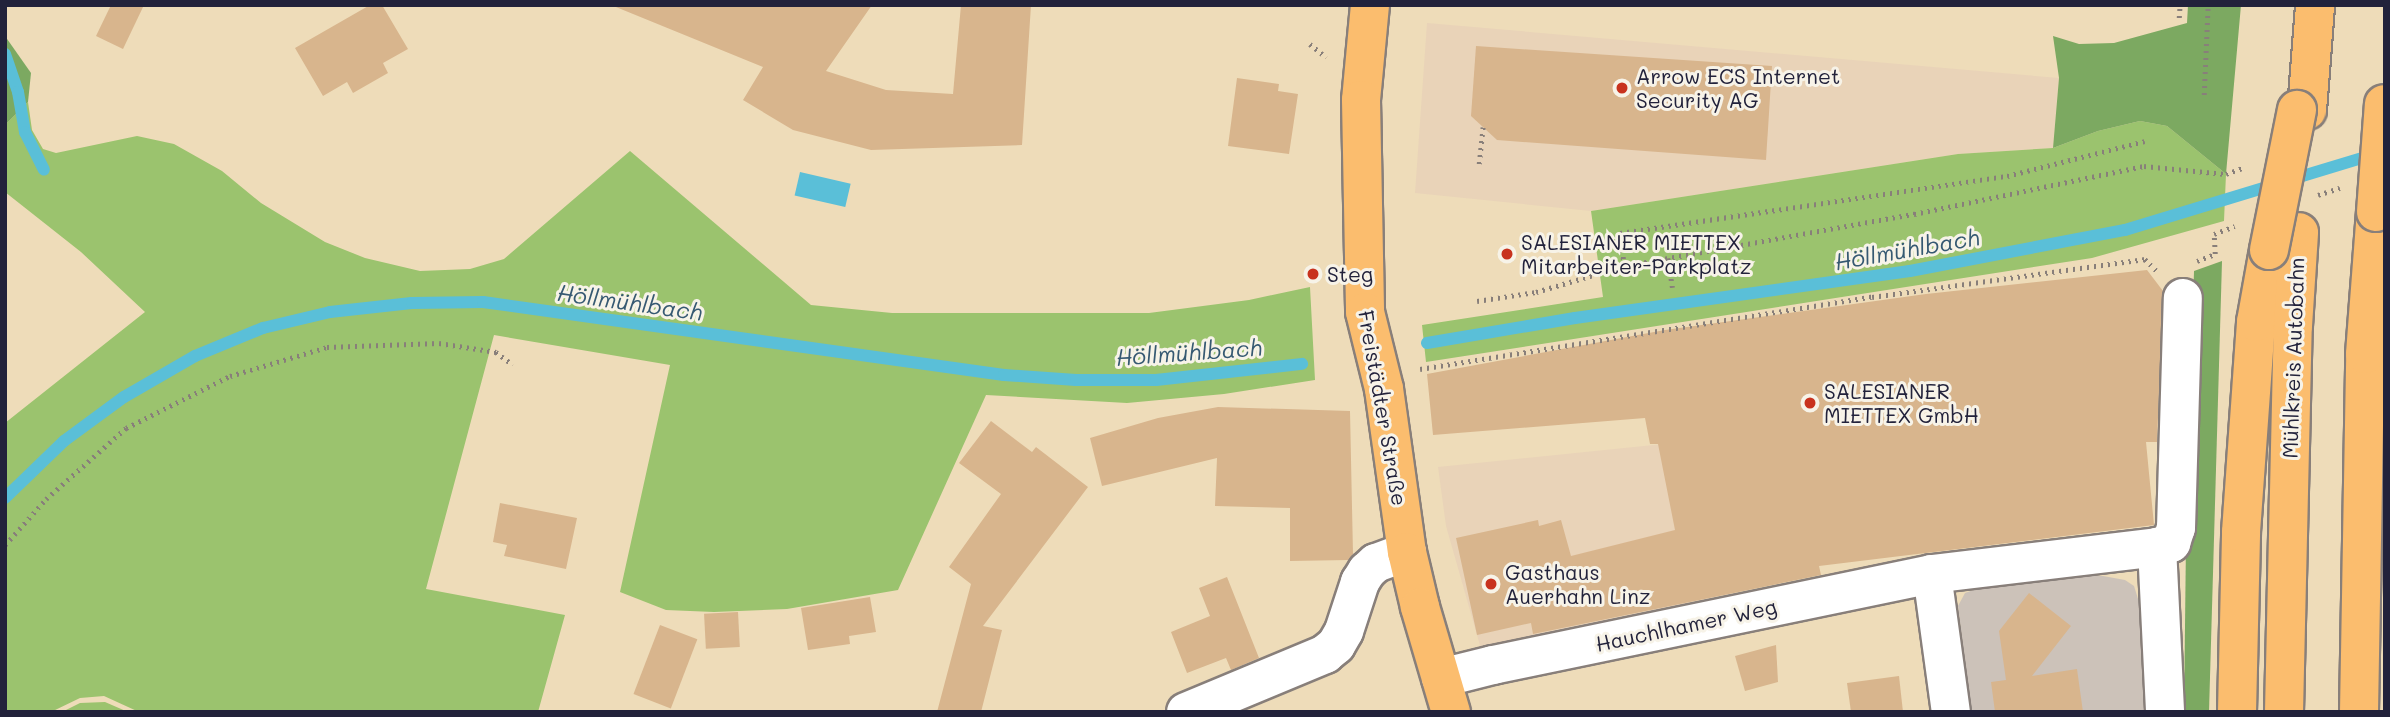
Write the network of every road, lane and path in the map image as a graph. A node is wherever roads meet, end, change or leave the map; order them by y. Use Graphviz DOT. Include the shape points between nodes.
graph roads {
  1 [pos="2180,5"];
  2 [pos="2208,5"];
  3 [pos="1367,7"];
  4 [pos="2179,18"];
  5 [pos="2314,19"];
  6 [pos="2204,95"];
  7 [pos="2384,97"];
  8 [pos="1483,127"];
  9 [pos="2145,141"];
  10 [pos="1479,164"];
  11 [pos="2250,165"];
  12 [pos="2214,234"];
  13 [pos="2284,241"];
  14 [pos="2210,256"];
  15 [pos="1668,258"];
  16 [pos="1624,266"];
  17 [pos="1673,288"];
  18 [pos="2183,298"];
  19 [pos="1477,301"];
  20 [pos="513,365"];
  21 [pos="1416,370"];
  22 [pos="5,545"];
  23 [pos="2157,547"];
  24 [pos="1407,551"];
  25 [pos="2372,564"];
  26 [pos="1932,575"];
  27 [pos="1446,695"];
  28 [pos="1186,712"];
  29 [pos="1951,712"];
  30 [pos="2165,712"];
  31 [pos="2237,712"];
  32 [pos="2284,712"];
  33 [pos="2359,712"];
  1 -- 4 [label="path"];
  2 -- 6 [label="path"];
  3 -- 24 [label="main road, Freistädter Straße" via="1362,288 1384,389"];
  5 -- 13 [label="main road, Mühlkreis Autobahn"];
  7 -- 25 [label="main road, bridge" via="2365,354"];
  8 -- 10 [label="path"];
  9 -- 16 [label="path" via="2007,176 1620,233"];
  11 -- 15 [label="path" via="2226,174 2144,166"];
  12 -- 14 [label="path" via="2215,254"];
  13 -- 31 [label="main road" via="2256,322 2242,519"];
  13 -- 32 [label="main road, Mühlkreis Autobahn" via="2293,326"];
  15 -- 16 [label="path"];
  15 -- 17 [label="path"];
  16 -- 19 [label="path" via="1536,292"];
  18 -- 21 [label="path" via="2145,259 1871,297"];
  18 -- 23 [label="street" via="2176,528 2171,542"];
  20 -- 22 [label="path" via="496,352 439,343 327,347 230,376 126,428 46,499"];
  23 -- 26 [label="street, Hauchlhamer Weg"];
  23 -- 30 [label="street"];
  24 -- 27 [label="main road, Freistädter Straße"];
  24 -- 28 [label="street" via="1367,571 1344,631 1325,654"];
  25 -- 33 [label="main road"];
  26 -- 27 [label="street, Hauchlhamer Weg" via="1493,665"];
  26 -- 29 [label="street"];
}
